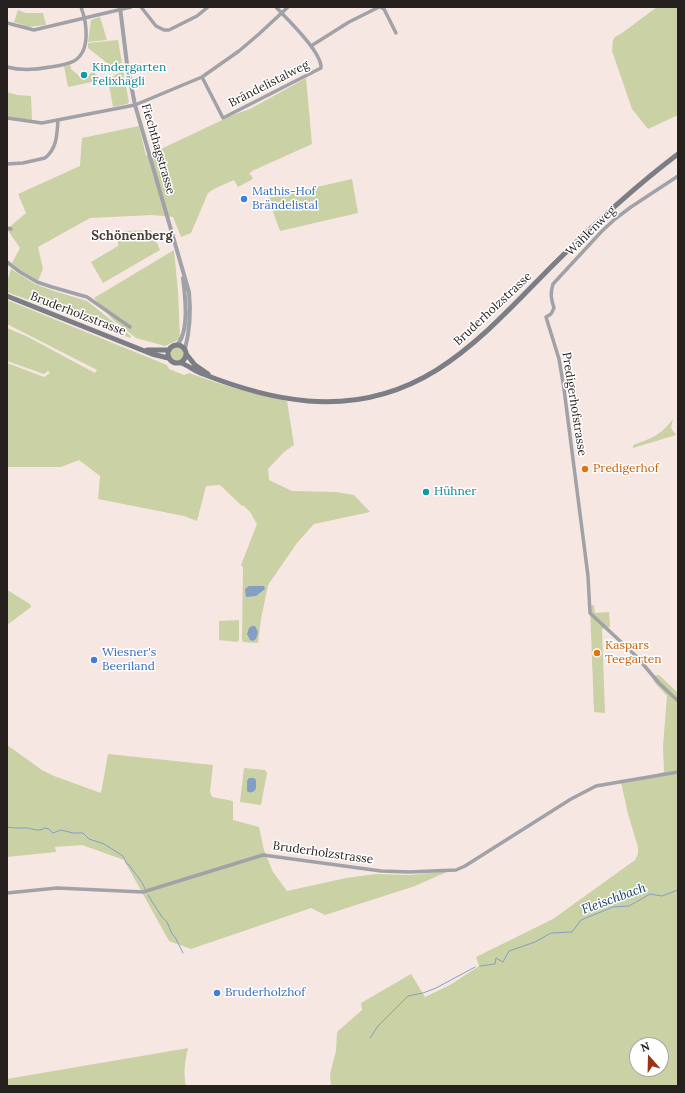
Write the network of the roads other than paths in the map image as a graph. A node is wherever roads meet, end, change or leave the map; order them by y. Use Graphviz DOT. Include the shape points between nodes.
graph roads {
  1 [pos="81,7"];
  2 [pos="131,7"];
  3 [pos="141,7"];
  4 [pos="208,7"];
  5 [pos="276,7"];
  6 [pos="288,7"];
  7 [pos="380,7"];
  8 [pos="121,8"];
  9 [pos="281,13"];
  10 [pos="85,17"];
  11 [pos="7,23"];
  12 [pos="396,33"];
  13 [pos="311,46"];
  14 [pos="7,67"];
  15 [pos="202,77"];
  16 [pos="135,105"];
  17 [pos="7,118"];
  18 [pos="58,120"];
  19 [pos="678,154"];
  20 [pos="7,164"];
  21 [pos="678,176"];
  22 [pos="7,262"];
  23 [pos="182,270"];
  24 [pos="7,296"];
  25 [pos="546,317"];
  26 [pos="130,327"];
  27 [pos="177,345"];
  28 [pos="185,349"];
  29 [pos="142,350"];
  30 [pos="169,350"];
  31 [pos="186,355"];
  32 [pos="168,358"];
  33 [pos="181,363"];
  34 [pos="216,379"];
  35 [pos="678,701"];
  36 [pos="678,772"];
  37 [pos="7,893"];
  1 -- 10 [label="street"];
  2 -- 8 [label="street"];
  3 -- 4 [label="street" via="156,26 169,30 197,16"];
  5 -- 9 [label="street"];
  6 -- 9 [label="street"];
  7 -- 12 [label="street" via="384,9"];
  7 -- 13 [label="street" via="349,22"];
  8 -- 10 [label="street"];
  8 -- 16 [label="street, Fiechthagstrasse" via="127,64"];
  9 -- 13 [label="street"];
  9 -- 15 [label="street" via="240,50"];
  10 -- 11 [label="street" via="34,30"];
  10 -- 14 [label="street" via="85,48 73,61 27,70"];
  13 -- 15 [label="street, Brändelistalweg" via="321,63 321,68 223,118"];
  15 -- 16 [label="street"];
  16 -- 18 [label="street"];
  16 -- 23 [label="street, Fiechthagstrasse"];
  17 -- 18 [label="street" via="42,123"];
  18 -- 20 [label="street" via="57,139 48,156 23,163"];
  19 -- 34 [label="main road, Bruderholzstrasse" via="594,225 479,339 446,364 417,381 376,395 323,401 282,397"];
  21 -- 25 [label="street, Wahlenweg" via="631,207 602,231 553,284 551,299 554,308"];
  22 -- 26 [label="street" via="38,282 87,297"];
  23 -- 27 [label="street, Fiechthagstrasse" via="185,320"];
  23 -- 28 [label="street, Fiechthagstrasse" via="191,309"];
  24 -- 29 [label="main road, Bruderholzstrasse"];
  25 -- 35 [label="street, Predigerhofstrasse" via="562,374 588,576 590,614 636,656"];
  27 -- 28 [label="main road"];
  27 -- 30 [label="main road"];
  28 -- 31 [label="main road"];
  29 -- 30 [label="main road, Bruderholzstrasse"];
  29 -- 32 [label="main road, Bruderholzstrasse"];
  30 -- 32 [label="main road"];
  31 -- 33 [label="main road"];
  31 -- 34 [label="main road, Bruderholzstrasse" via="195,366"];
  32 -- 33 [label="main road, Bruderholzstrasse" via="173,363"];
  33 -- 34 [label="main road, Bruderholzstrasse"];
  36 -- 37 [label="street, Bruderholzstrasse" via="596,786 456,870 381,871 263,855 142,892 57,888"];
}
